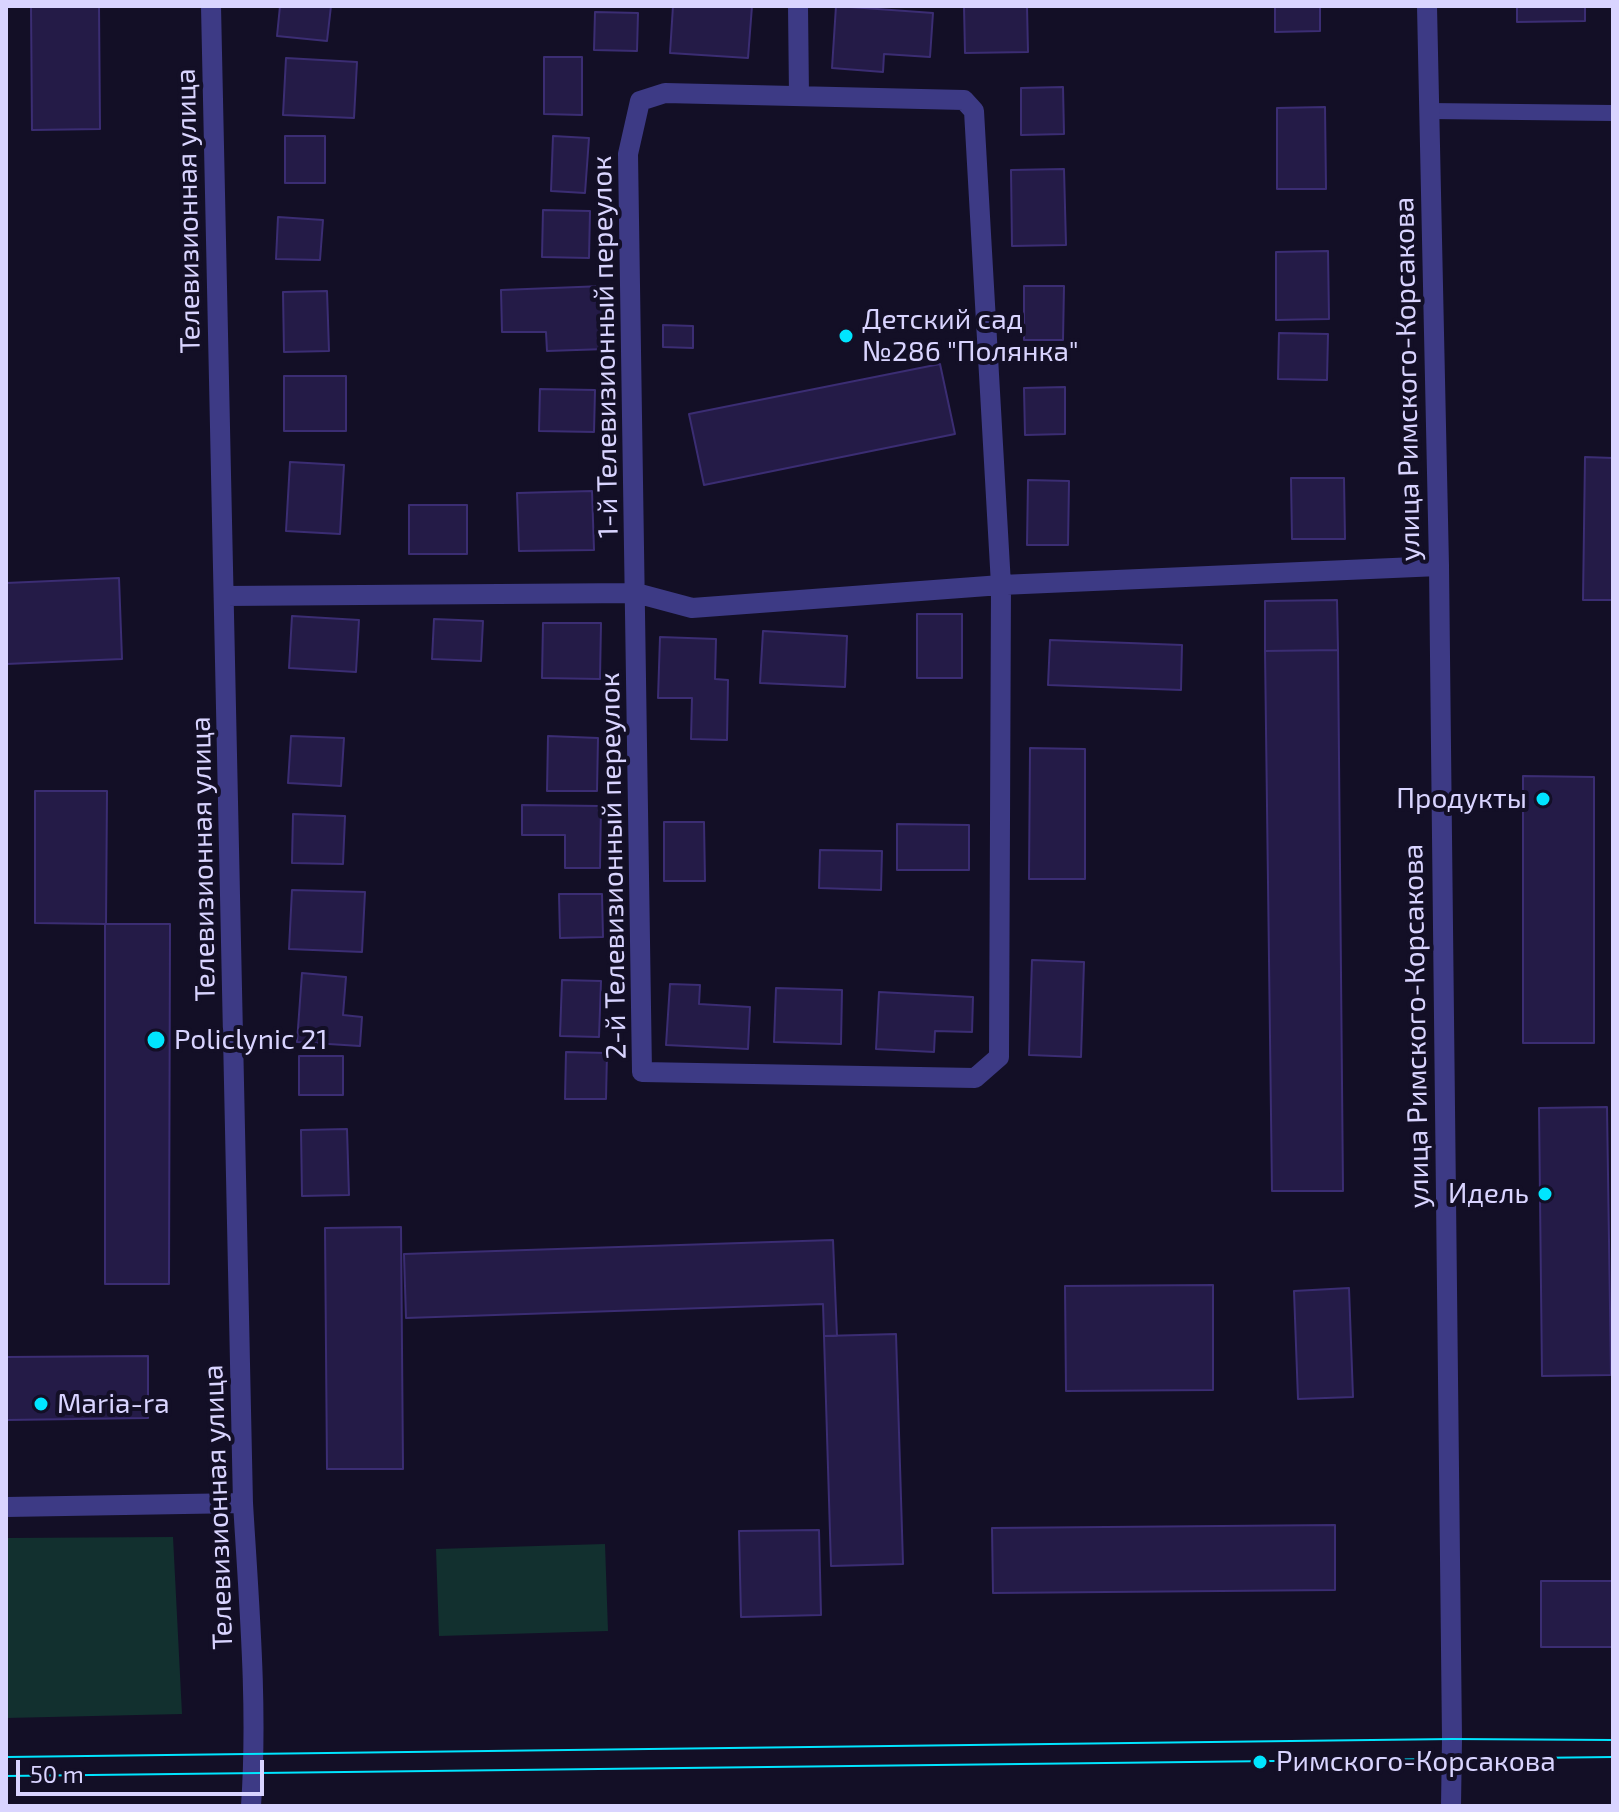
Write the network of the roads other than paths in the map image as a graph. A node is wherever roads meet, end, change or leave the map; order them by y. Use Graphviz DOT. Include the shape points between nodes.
graph roads {
  1 [pos="211,6"];
  2 [pos="798,6"];
  3 [pos="1427,6"];
  4 [pos="799,96"];
  5 [pos="1429,111"];
  6 [pos="1613,113"];
  7 [pos="1439,566"];
  8 [pos="1001,585"];
  9 [pos="636,593"];
  10 [pos="225,596"];
  11 [pos="243,1503"];
  12 [pos="6,1507"];
  13 [pos="251,1806"];
  14 [pos="1451,1806"];
  1 -- 10 [label="street, Телевизионная улица"];
  2 -- 4 [label="street"];
  3 -- 5 [label="street, улица Римского-Корсакова"];
  4 -- 8 [label="street, 1-й Телевизионный переулок" via="964,100 974,111"];
  4 -- 9 [label="street, 1-й Телевизионный переулок" via="665,93 640,101 628,154"];
  5 -- 6 [label="lane"];
  5 -- 7 [label="street, улица Римского-Корсакова"];
  7 -- 8 [label="street"];
  7 -- 14 [label="street, улица Римского-Корсакова"];
  8 -- 9 [label="street" via="692,608"];
  8 -- 9 [label="street, 2-й Телевизионный переулок" via="999,1057 975,1078 642,1072"];
  9 -- 10 [label="street"];
  10 -- 11 [label="street, Телевизионная улица"];
  11 -- 12 [label="street"];
  11 -- 13 [label="street, Телевизионная улица"];
}
